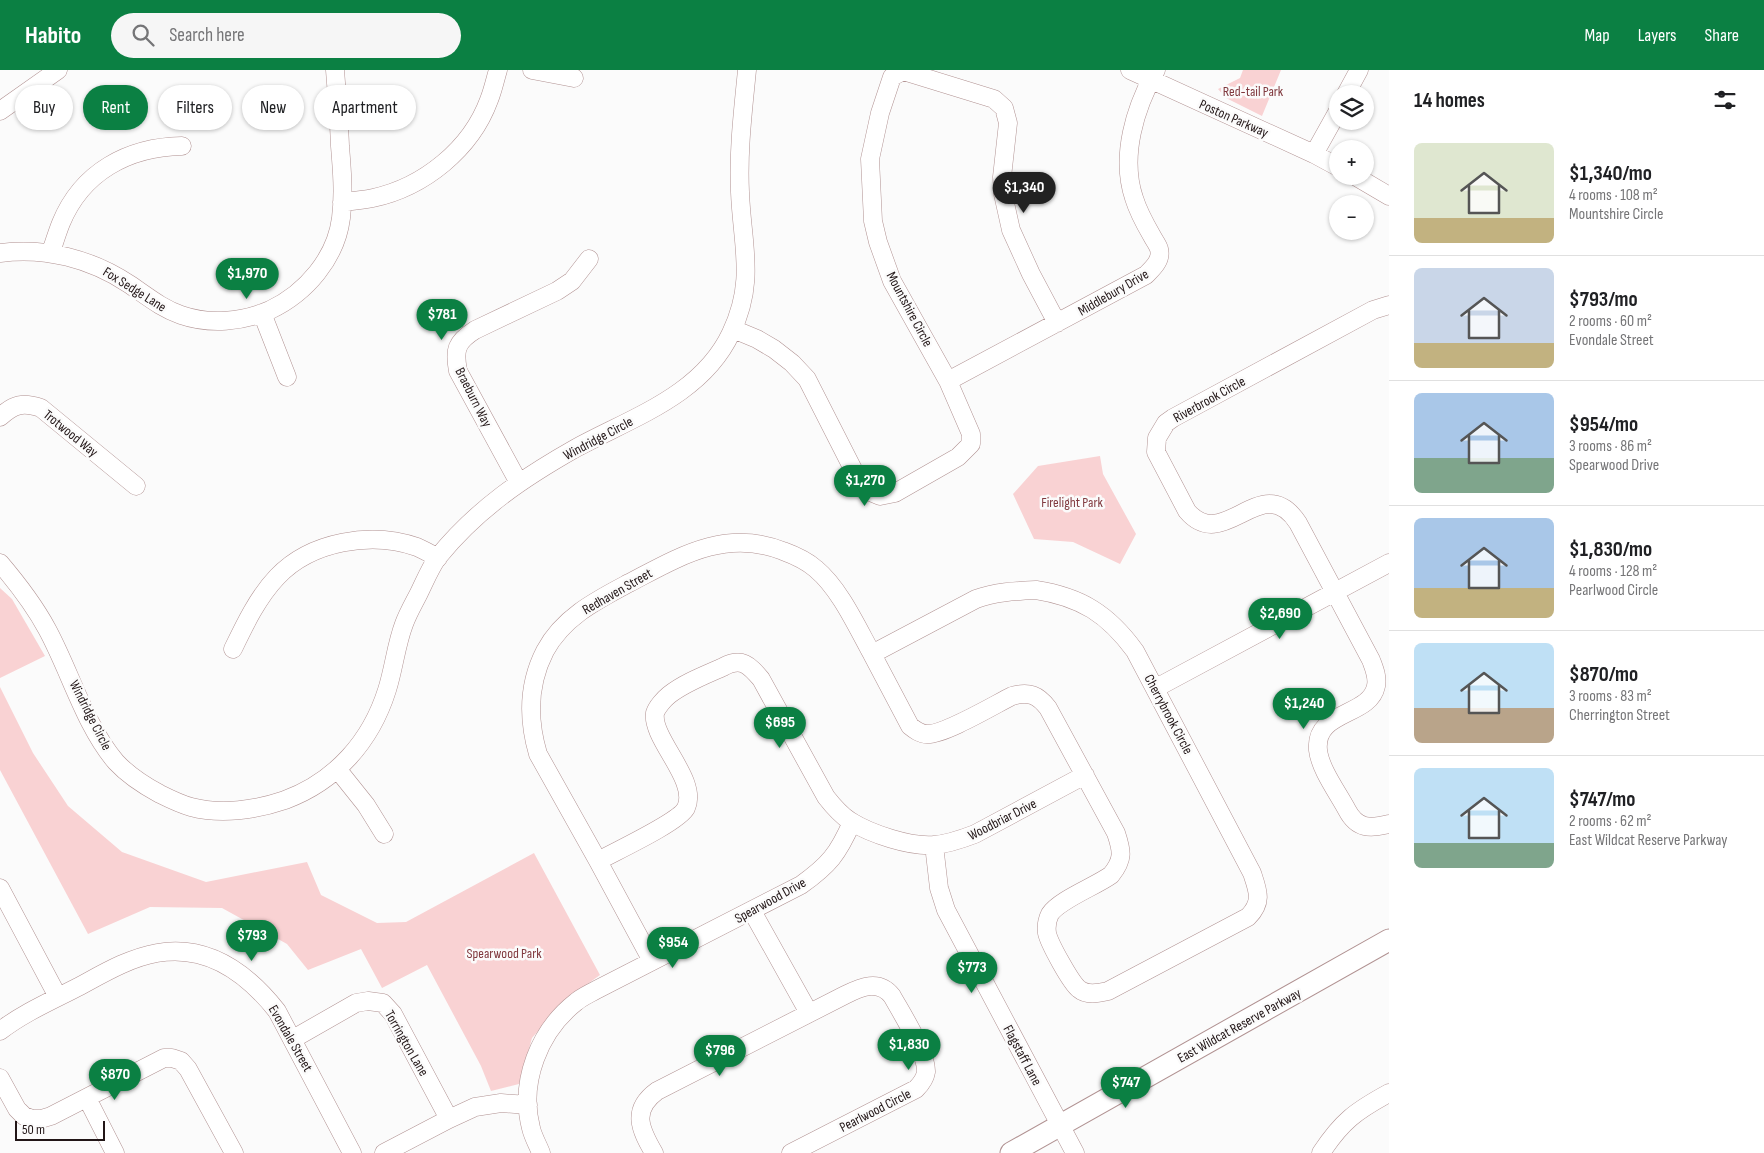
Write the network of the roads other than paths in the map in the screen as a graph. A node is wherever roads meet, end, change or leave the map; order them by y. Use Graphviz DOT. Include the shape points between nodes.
graph roads {
  1 [pos="58,70"];
  2 [pos="336,70"];
  3 [pos="498,70"];
  4 [pos="532,70"];
  5 [pos="747,70"];
  6 [pos="1130,70"];
  7 [pos="1359,70"];
  8 [pos="1153,75"];
  9 [pos="574,78"];
  10 [pos="1351,85"];
  11 [pos="0,111"];
  12 [pos="1329,126"];
  13 [pos="182,146"];
  14 [pos="1314,154"];
  15 [pos="1329,162"];
  16 [pos="1370,185"];
  17 [pos="1389,196"];
  18 [pos="342,202"];
  19 [pos="51,252"];
  20 [pos="0,253"];
  21 [pos="589,259"];
  22 [pos="1389,305"];
  23 [pos="262,313"];
  24 [pos="1057,323"];
  25 [pos="733,329"];
  26 [pos="287,377"];
  27 [pos="948,381"];
  28 [pos="0,417"];
  29 [pos="519,483"];
  30 [pos="136,486"];
  31 [pos="438,558"];
  32 [pos="0,562"];
  33 [pos="1389,564"];
  34 [pos="1334,593"];
  35 [pos="233,649"];
  36 [pos="872,654"];
  37 [pos="1156,688"];
  38 [pos="338,770"];
  39 [pos="1085,775"];
  40 [pos="852,822"];
  41 [pos="1389,824"];
  42 [pos="384,834"];
  43 [pos="934,845"];
  44 [pos="598,861"];
  45 [pos="2,896"];
  46 [pos="752,911"];
  47 [pos="1389,940"];
  48 [pos="652,961"];
  49 [pos="58,997"];
  50 [pos="809,1013"];
  51 [pos="0,1031"];
  52 [pos="293,1039"];
  53 [pos="0,1078"];
  54 [pos="1389,1092"];
  55 [pos="87,1098"];
  56 [pos="528,1106"];
  57 [pos="449,1119"];
  58 [pos="1060,1126"];
  59 [pos="115,1153"];
  60 [pos="234,1153"];
  61 [pos="352,1153"];
  62 [pos="384,1153"];
  63 [pos="541,1153"];
  64 [pos="654,1153"];
  65 [pos="791,1153"];
  66 [pos="1011,1153"];
  67 [pos="1075,1153"];
  68 [pos="1322,1153"];
  1 -- 11 [label="street"];
  2 -- 18 [label="street, Fox Sedge Lane"];
  3 -- 18 [label="street" via="480,119 454,154 439,167 402,189 373,198"];
  4 -- 9 [label="street"];
  5 -- 25 [label="street, Windridge Circle" via="740,143 740,193 747,265 745,293"];
  6 -- 8 [label="street, Poston Parkway"];
  7 -- 10 [label="street"];
  8 -- 14 [label="street, Poston Parkway"];
  8 -- 24 [label="street, Middlebury Drive" via="1131,133 1129,163 1133,197 1160,250 1157,263 1146,275"];
  12 -- 14 [label="street"];
  13 -- 19 [label="street" via="136,152 107,166 78,194 61,223"];
  14 -- 15 [label="street, Poston Parkway"];
  16 -- 17 [label="street"];
  18 -- 23 [label="street, Fox Sedge Lane" via="337,235 321,267 296,295"];
  19 -- 20 [label="street, Fox Sedge Lane" via="21,250"];
  19 -- 23 [label="street, Fox Sedge Lane" via="108,271 166,310 182,316 215,321"];
  21 -- 29 [label="street, Braeburn Way" via="572,281 557,291 475,330 458,346 455,357 458,371"];
  22 -- 34 [label="street, Riverbrook Circle" via="1367,313 1174,418 1166,423 1157,438 1156,452 1191,516 1215,525 1253,507 1271,504 1286,509 1298,524"];
  23 -- 26 [label="street"];
  24 -- 27 [label="street, Middlebury Drive"];
  24 -- 27 [label="street, Mountshire Circle" via="1011,230 1002,177 1008,123 1004,108 994,99 903,71 892,78 870,159 873,221 892,280"];
  25 -- 27 [label="street, Mountshire Circle" via="774,349 807,380 859,481 868,491 880,496 895,493 958,458 971,444 971,434"];
  25 -- 29 [label="street, Windridge Circle" via="721,352 692,384"];
  28 -- 30 [label="street, Trotwood Way" via="20,404 40,408"];
  29 -- 31 [label="street, Windridge Circle" via="482,510"];
  31 -- 35 [label="street" via="417,547 380,540 342,543 313,553 291,565 268,588"];
  31 -- 38 [label="street, Windridge Circle" via="404,625 381,708 358,748"];
  32 -- 38 [label="street, Windridge Circle" via="46,626 104,746 118,764 152,790 187,806 229,811 278,803 300,794"];
  33 -- 34 [label="street"];
  34 -- 37 [label="street"];
  34 -- 41 [label="street, Riverbrook Circle" via="1377,677 1374,694 1324,727 1318,752 1350,816 1366,827"];
  36 -- 37 [label="street, Cherrybrook Circle" via="988,595 1036,590 1081,602 1107,619 1135,651"];
  36 -- 39 [label="street, Cherrybrook Circle" via="910,726 917,732 926,734 944,730 1012,696 1028,693 1042,700 1048,708"];
  36 -- 44 [label="street, Redhaven Street" via="841,598 817,569 795,556 760,544 710,545 592,603 567,622 545,650 530,704 535,745"];
  37 -- 39 [label="street, Cherrybrook Circle" via="1252,873 1257,903 1248,917 1098,994 1080,990 1074,983 1050,942 1047,924 1052,911 1058,906 1111,875 1118,867 1122,852 1116,833"];
  38 -- 42 [label="street"];
  39 -- 43 [label="street, Woodbriar Drive" via="975,834"];
  40 -- 43 [label="street, Woodbriar Drive" via="894,839"];
  40 -- 44 [label="street, Woodbriar Drive" via="840,814 817,784 761,679 748,665 736,662 669,695 655,714 658,729 684,780 688,796 686,808 674,820"];
  40 -- 46 [label="street, Spearwood Drive" via="842,845 821,870 801,885"];
  43 -- 58 [label="street, Flagstaff Lane" via="938,888 946,910"];
  44 -- 48 [label="street, Redhaven Street"];
  45 -- 49 [label="street"];
  46 -- 48 [label="street, Spearwood Drive"];
  46 -- 50 [label="street"];
  47 -- 58 [label="main road, East Wildcat Reserve Parkway"];
  48 -- 56 [label="street, Spearwood Drive" via="582,998 556,1022 539,1046 529,1082"];
  49 -- 51 [label="street, Evondale Street"];
  49 -- 52 [label="street, Evondale Street" via="143,957 171,952 203,955 237,970 251,981 277,1011"];
  50 -- 64 [label="street, Pearlwood Circle" via="649,1097 640,1120"];
  50 -- 65 [label="street, Pearlwood Circle" via="858,989 875,985 882,987 888,990 897,1004 923,1055 926,1071 925,1078 916,1089"];
  52 -- 57 [label="street, Torrington Lane" via="356,1003 383,1003 393,1014"];
  52 -- 61 [label="street, Evondale Street"];
  53 -- 55 [label="street" via="16,1109 32,1119 50,1116"];
  54 -- 68 [label="street" via="1358,1109 1334,1133"];
  55 -- 59 [label="street"];
  55 -- 60 [label="street" via="156,1061 172,1058 181,1061 194,1077"];
  56 -- 57 [label="street" via="501,1104 475,1107"];
  56 -- 63 [label="street, Spearwood Drive" via="531,1129"];
  57 -- 62 [label="street"];
  58 -- 66 [label="main road, East Wildcat Reserve Parkway"];
  58 -- 67 [label="street, Flagstaff Lane"];
}
